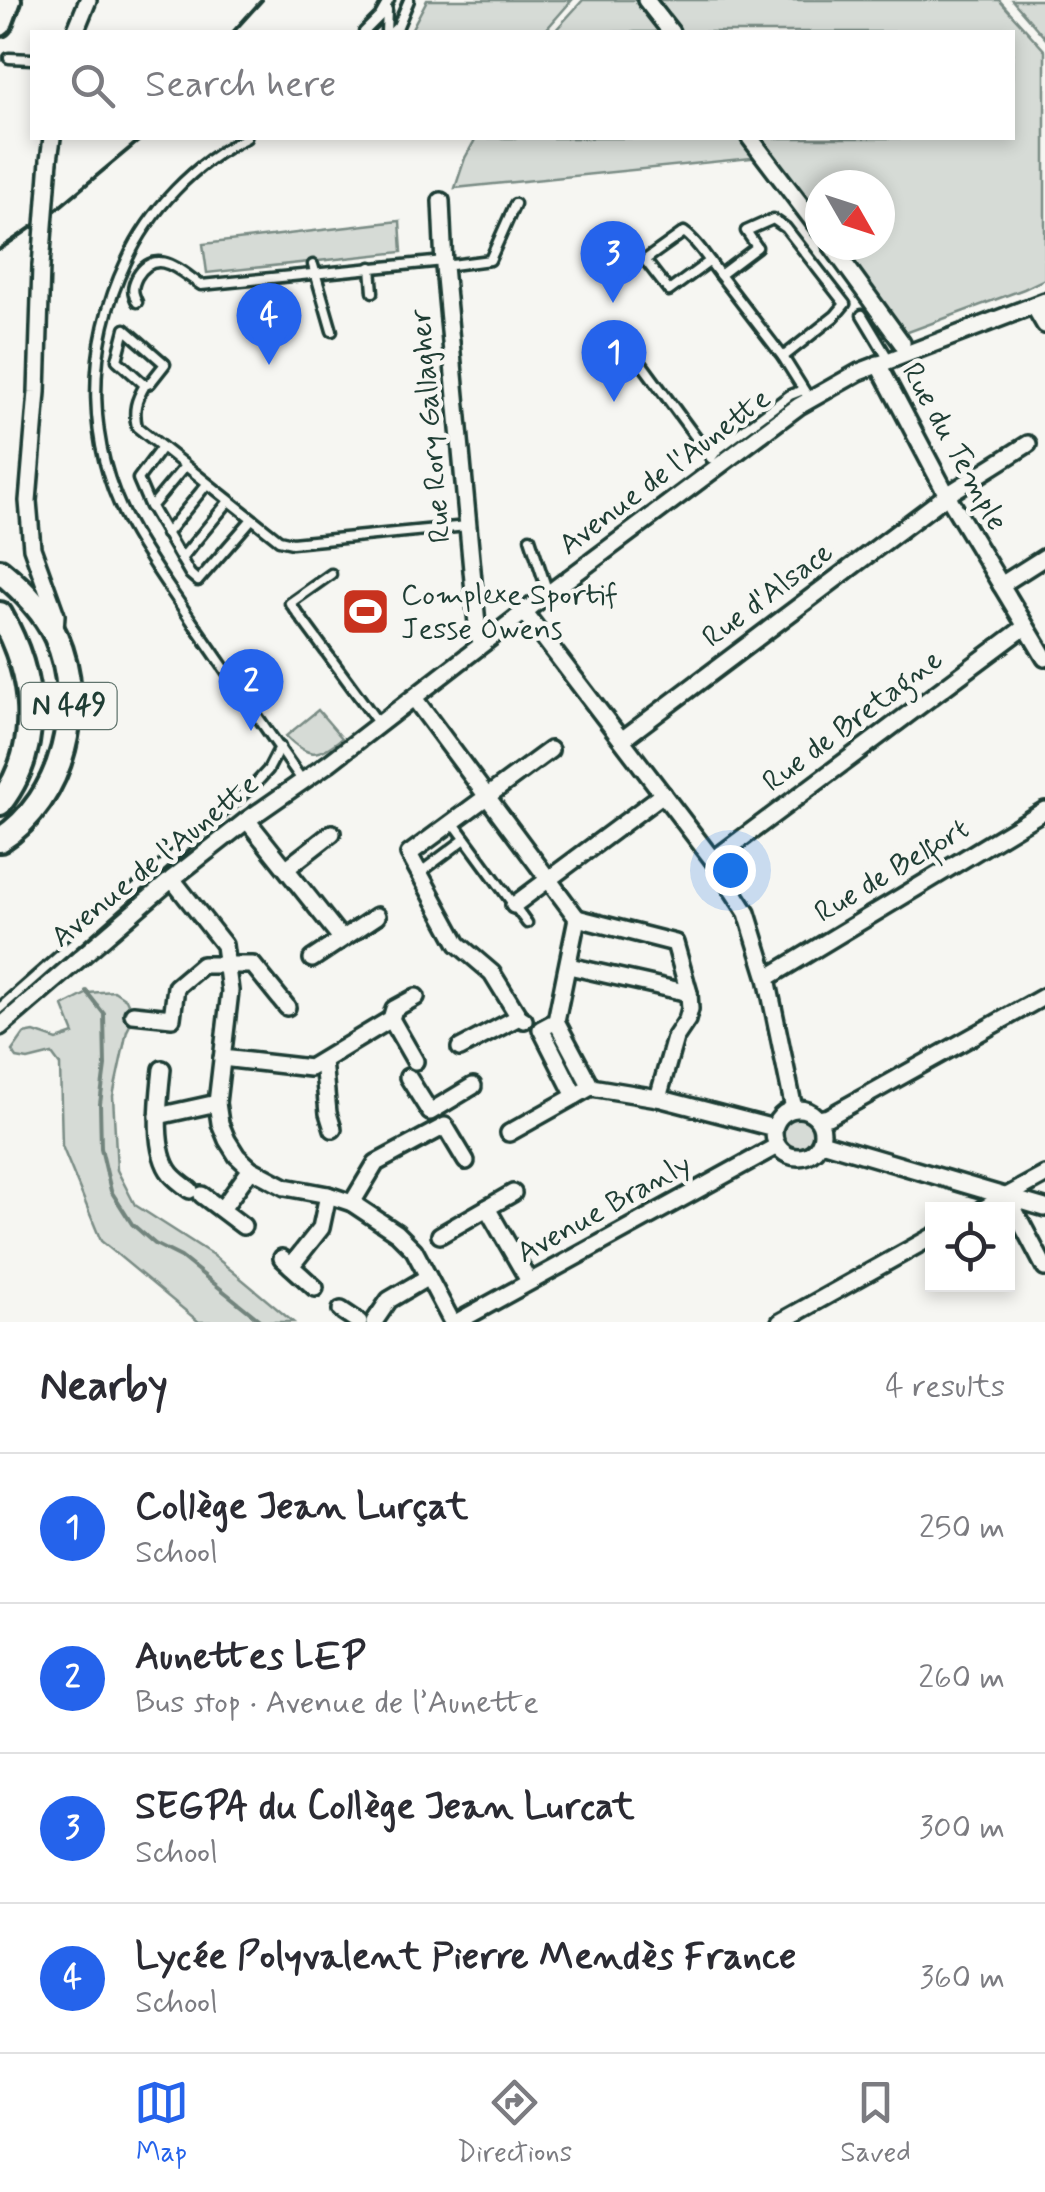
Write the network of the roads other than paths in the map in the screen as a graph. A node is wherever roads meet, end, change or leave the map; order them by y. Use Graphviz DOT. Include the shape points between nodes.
graph roads {
  1 [pos="9,0"];
  2 [pos="88,0"];
  3 [pos="408,0"];
  4 [pos="646,0"];
  5 [pos="388,3"];
  6 [pos="0,24"];
  7 [pos="76,30"];
  8 [pos="366,30"];
  9 [pos="389,30"];
  10 [pos="392,30"];
  11 [pos="669,30"];
  12 [pos="9,58"];
  13 [pos="30,60"];
  14 [pos="52,140"];
  15 [pos="243,140"];
  16 [pos="752,140"];
  17 [pos="441,202"];
  18 [pos="515,204"];
  19 [pos="805,210"];
  20 [pos="842,260"];
  21 [pos="710,262"];
  22 [pos="444,263"];
  23 [pos="371,267"];
  24 [pos="314,269"];
  25 [pos="720,275"];
  26 [pos="373,292"];
  27 [pos="137,302"];
  28 [pos="1040,304"];
  29 [pos="862,315"];
  30 [pos="1045,325"];
  31 [pos="332,331"];
  32 [pos="902,343"];
  33 [pos="628,345"];
  34 [pos="783,356"];
  35 [pos="884,362"];
  36 [pos="145,384"];
  37 [pos="806,395"];
  38 [pos="1028,444"];
  39 [pos="162,447"];
  40 [pos="714,462"];
  41 [pos="184,466"];
  42 [pos="207,484"];
  43 [pos="947,495"];
  44 [pos="228,501"];
  45 [pos="150,508"];
  46 [pos="251,520"];
  47 [pos="467,526"];
  48 [pos="166,534"];
  49 [pos="530,538"];
  50 [pos="1045,558"];
  51 [pos="182,560"];
  52 [pos="0,572"];
  53 [pos="331,574"];
  54 [pos="1000,585"];
  55 [pos="548,593"];
  56 [pos="524,612"];
  57 [pos="0,614"];
  58 [pos="1025,627"];
  59 [pos="55,634"];
  60 [pos="483,643"];
  61 [pos="1045,658"];
  62 [pos="414,698"];
  63 [pos="380,724"];
  64 [pos="623,740"];
  65 [pos="280,748"];
  66 [pos="550,750"];
  67 [pos="302,780"];
  68 [pos="663,794"];
  69 [pos="487,796"];
  70 [pos="0,803"];
  71 [pos="1045,810"];
  72 [pos="247,820"];
  73 [pos="453,822"];
  74 [pos="332,833"];
  75 [pos="465,838"];
  76 [pos="0,840"];
  77 [pos="713,860"];
  78 [pos="287,868"];
  79 [pos="419,873"];
  80 [pos="172,879"];
  81 [pos="548,881"];
  82 [pos="514,906"];
  83 [pos="377,916"];
  84 [pos="577,918"];
  85 [pos="527,923"];
  86 [pos="342,938"];
  87 [pos="312,959"];
  88 [pos="227,965"];
  89 [pos="569,966"];
  90 [pos="768,978"];
  91 [pos="689,993"];
  92 [pos="416,996"];
  93 [pos="1045,996"];
  94 [pos="286,1007"];
  95 [pos="0,1008"];
  96 [pos="134,1014"];
  97 [pos="519,1017"];
  98 [pos="390,1020"];
  99 [pos="556,1022"];
  100 [pos="0,1027"];
  101 [pos="541,1030"];
  102 [pos="460,1048"];
  103 [pos="222,1058"];
  104 [pos="323,1060"];
  105 [pos="162,1070"];
  106 [pos="474,1086"];
  107 [pos="592,1087"];
  108 [pos="575,1096"];
  109 [pos="658,1098"];
  110 [pos="217,1103"];
  111 [pos="794,1109"];
  112 [pos="430,1112"];
  113 [pos="158,1116"];
  114 [pos="818,1120"];
  115 [pos="445,1126"];
  116 [pos="774,1128"];
  117 [pos="332,1129"];
  118 [pos="509,1133"];
  119 [pos="821,1142"];
  120 [pos="778,1146"];
  121 [pos="466,1161"];
  122 [pos="251,1170"];
  123 [pos="1045,1175"];
  124 [pos="513,1193"];
  125 [pos="328,1195"];
  126 [pos="1007,1196"];
  127 [pos="996,1202"];
  128 [pos="352,1203"];
  129 [pos="487,1208"];
  130 [pos="1045,1208"];
  131 [pos="222,1210"];
  132 [pos="243,1226"];
  133 [pos="440,1235"];
  134 [pos="925,1240"];
  135 [pos="1045,1268"];
  136 [pos="428,1277"];
  137 [pos="529,1282"];
  138 [pos="315,1288"];
  139 [pos="341,1310"];
  140 [pos="359,1322"];
  141 [pos="374,1322"];
  142 [pos="455,1322"];
  143 [pos="780,1322"];
  1 -- 6 [label="main road"];
  2 -- 7 [label="street"];
  3 -- 10 [label="lane"];
  4 -- 11 [label="street"];
  5 -- 8 [label="lane"];
  5 -- 9 [label="lane"];
  12 -- 13 [label="lane"];
  14 -- 59 [label="street, bridge" via="28,500 32,548 56,615"];
  15 -- 65 [label="lane" via="185,181 132,248 106,311 96,414 108,472 134,533"];
  16 -- 19 [label="street"];
  17 -- 22 [label="street, Rue Rory Gallagher"];
  18 -- 22 [label="lane" via="490,260"];
  20 -- 32 [label="street"];
  21 -- 21 [label="lane" via="684,232 645,260 670,291"];
  21 -- 25 [label="lane"];
  22 -- 23 [label="lane"];
  22 -- 47 [label="street, Rue Rory Gallagher"];
  23 -- 24 [label="lane"];
  23 -- 26 [label="lane"];
  24 -- 27 [label="lane" via="202,286 174,266 148,264 134,285"];
  24 -- 31 [label="lane"];
  25 -- 34 [label="lane"];
  25 -- 34 [label="lane" via="757,247 746,231 773,219 786,228 845,304"];
  28 -- 30 [label="street"];
  28 -- 35 [label="street, Avenue de l'Aunette"];
  29 -- 35 [label="lane"];
  33 -- 40 [label="lane"];
  34 -- 37 [label="lane"];
  35 -- 37 [label="street, Avenue de l'Aunette"];
  35 -- 43 [label="street, Rue du Temple"];
  36 -- 36 [label="lane" via="117,360 125,330 165,364"];
  36 -- 39 [label="lane" via="134,412 137,427"];
  37 -- 40 [label="street, Avenue de l'Aunette"];
  38 -- 43 [label="street, Rue d'Alsace"];
  39 -- 41 [label="lane"];
  39 -- 45 [label="lane" via="138,479"];
  40 -- 55 [label="street, Avenue de l'Aunette"];
  41 -- 42 [label="lane"];
  41 -- 45 [label="lane"];
  42 -- 44 [label="lane"];
  42 -- 48 [label="lane"];
  43 -- 54 [label="street, Rue du Temple"];
  43 -- 64 [label="street, Rue d'Alsace"];
  44 -- 46 [label="lane"];
  44 -- 51 [label="lane"];
  45 -- 48 [label="lane"];
  46 -- 47 [label="lane" via="292,543"];
  46 -- 51 [label="lane" via="198,581"];
  47 -- 60 [label="street, Rue Rory Gallagher"];
  48 -- 51 [label="lane"];
  49 -- 55 [label="lane"];
  50 -- 54 [label="street"];
  52 -- 59 [label="main road, N 449" via="32,600"];
  53 -- 63 [label="lane" via="290,603"];
  54 -- 58 [label="street, Rue du Temple"];
  55 -- 56 [label="street, Avenue de l'Aunette"];
  56 -- 60 [label="street, Avenue de l'Aunette"];
  56 -- 64 [label="street"];
  57 -- 70 [label="main road" via="18,652 31,719 20,771"];
  58 -- 61 [label="street, Rue du Temple"];
  58 -- 77 [label="street, Rue de Bretagne"];
  59 -- 76 [label="main road, N 449" via="69,688 66,740 39,801"];
  60 -- 62 [label="street, Avenue de l'Aunette"];
  62 -- 63 [label="street, Avenue de l'Aunette"];
  62 -- 69 [label="street"];
  63 -- 67 [label="street, Avenue de l'Aunette"];
  64 -- 68 [label="street"];
  65 -- 67 [label="lane"];
  65 -- 95 [label="lane" via="257,782"];
  66 -- 69 [label="street"];
  67 -- 72 [label="street, Avenue de l’Aunette"];
  68 -- 77 [label="street"];
  68 -- 81 [label="street"];
  69 -- 73 [label="street"];
  69 -- 81 [label="street"];
  71 -- 90 [label="street, Rue de Belfort"];
  72 -- 78 [label="street"];
  72 -- 80 [label="street, Avenue de l’Aunette"];
  73 -- 75 [label="lane"];
  73 -- 79 [label="street" via="409,854"];
  74 -- 78 [label="street"];
  75 -- 79 [label="lane"];
  75 -- 82 [label="lane"];
  77 -- 90 [label="street" via="748,913"];
  78 -- 86 [label="street"];
  79 -- 97 [label="street" via="458,944 492,973"];
  80 -- 88 [label="street" via="224,945"];
  80 -- 100 [label="street, Avenue de l’Aunette"];
  81 -- 82 [label="street"];
  81 -- 84 [label="street"];
  82 -- 85 [label="lane"];
  83 -- 86 [label="street"];
  84 -- 89 [label="street"];
  84 -- 91 [label="street" via="675,943"];
  86 -- 87 [label="street"];
  88 -- 94 [label="street" via="253,966"];
  88 -- 96 [label="street" via="202,965 176,986 172,1018"];
  88 -- 103 [label="street"];
  89 -- 91 [label="street"];
  89 -- 99 [label="street"];
  90 -- 111 [label="street"];
  91 -- 109 [label="street" via="690,1014 675,1038"];
  92 -- 98 [label="street" via="394,1009"];
  93 -- 114 [label="street"];
  97 -- 101 [label="street"];
  97 -- 102 [label="street"];
  98 -- 104 [label="street"];
  98 -- 112 [label="street"];
  99 -- 101 [label="street"];
  99 -- 107 [label="street"];
  101 -- 108 [label="street"];
  103 -- 104 [label="street" via="310,1068"];
  103 -- 110 [label="street"];
  104 -- 117 [label="street"];
  105 -- 113 [label="street"];
  106 -- 112 [label="street"];
  107 -- 108 [label="street"];
  107 -- 109 [label="street"];
  108 -- 118 [label="street"];
  109 -- 116 [label="street"];
  110 -- 113 [label="street"];
  110 -- 122 [label="street" via="227,1140"];
  111 -- 114 [label="street"];
  111 -- 116 [label="street"];
  112 -- 115 [label="street"];
  113 -- 131 [label="street" via="170,1173"];
  114 -- 119 [label="street"];
  115 -- 121 [label="street"];
  115 -- 128 [label="street" via="376,1163"];
  116 -- 120 [label="street"];
  119 -- 120 [label="street" via="796,1158"];
  119 -- 126 [label="street"];
  120 -- 137 [label="street, Avenue Branly"];
  122 -- 125 [label="street" via="285,1187"];
  122 -- 131 [label="street"];
  123 -- 126 [label="street"];
  124 -- 129 [label="street"];
  125 -- 128 [label="street"];
  125 -- 138 [label="street" via="322,1228 286,1262"];
  126 -- 127 [label="street"];
  126 -- 130 [label="street"];
  126 -- 135 [label="street"];
  128 -- 136 [label="street" via="397,1232"];
  129 -- 133 [label="street"];
  129 -- 137 [label="street"];
  131 -- 132 [label="street"];
  134 -- 143 [label="street"];
  136 -- 141 [label="street" via="389,1300"];
  136 -- 142 [label="street"];
  137 -- 142 [label="street, Avenue Branly"];
  139 -- 140 [label="street"];
}
